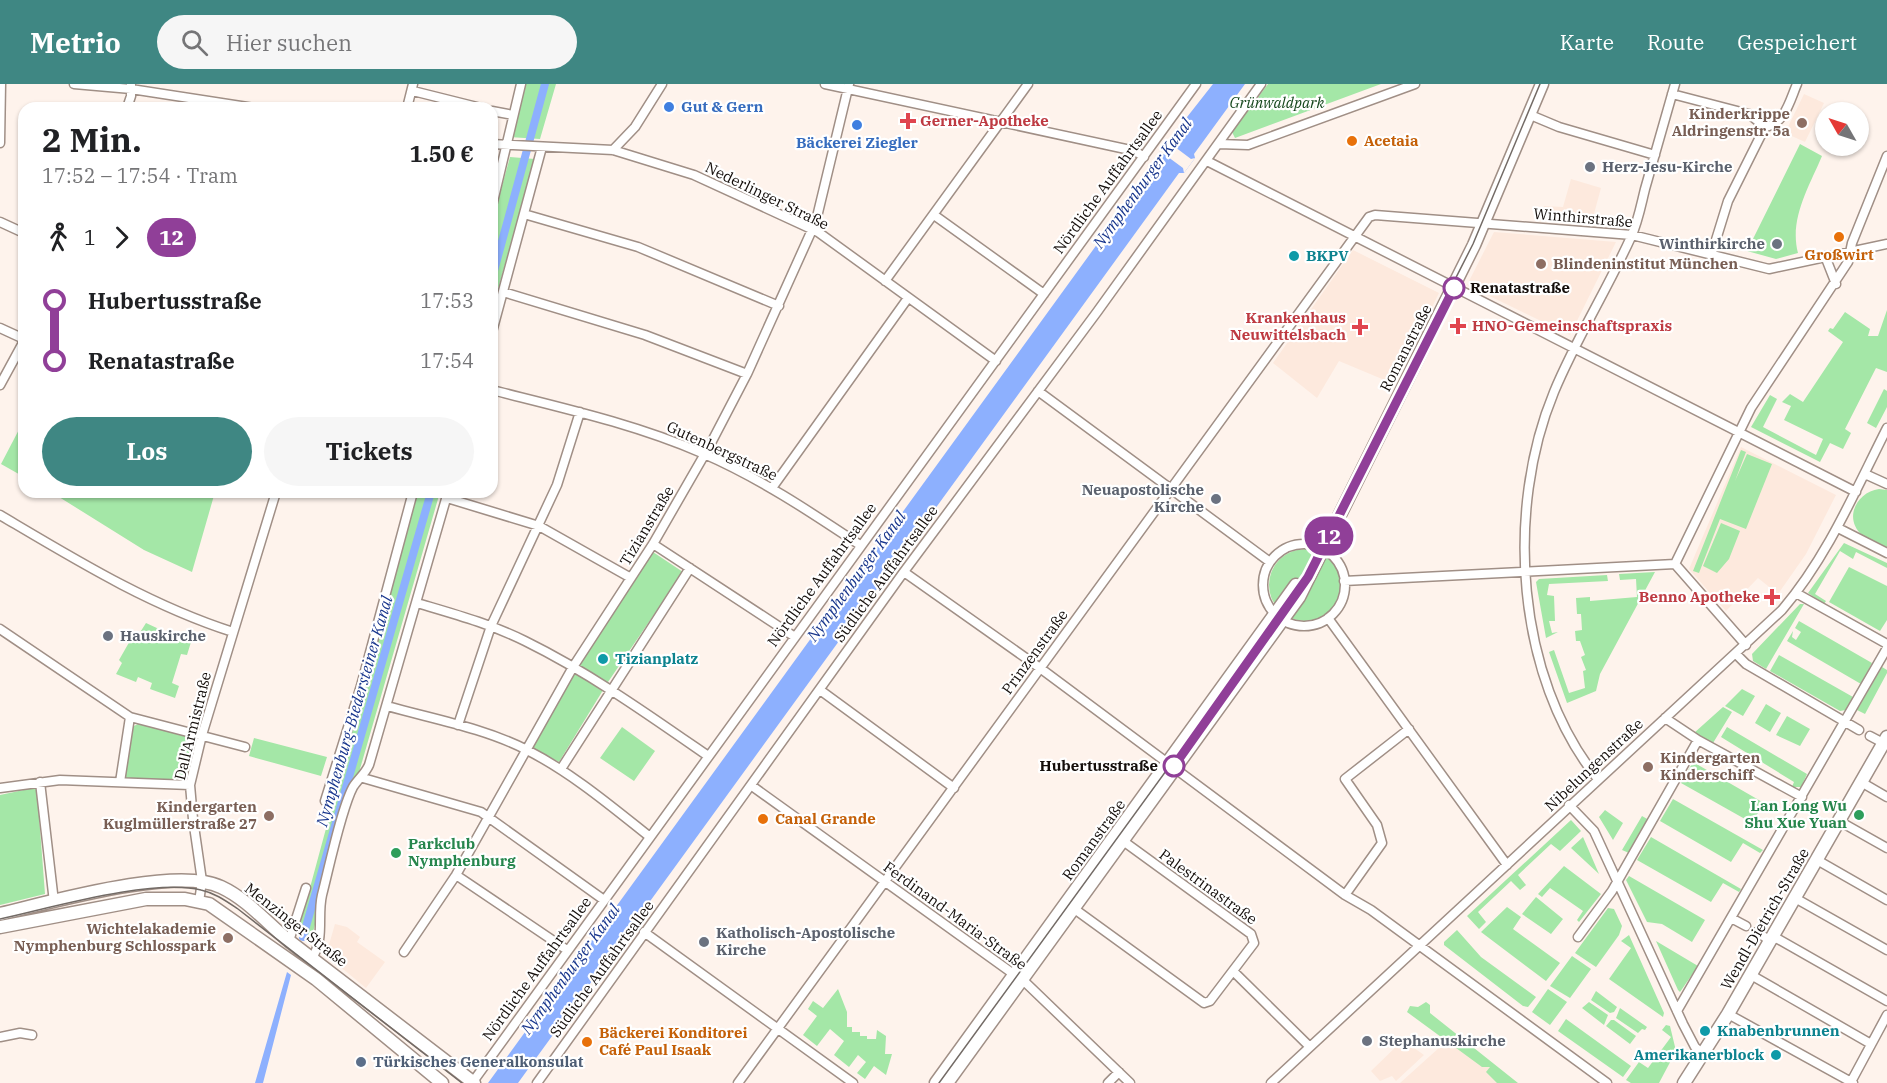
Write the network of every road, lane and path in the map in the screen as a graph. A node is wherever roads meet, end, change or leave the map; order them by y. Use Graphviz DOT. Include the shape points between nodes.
graph roads {
  1 [pos="1,84"];
  2 [pos="74,84"];
  3 [pos="521,84"];
  4 [pos="662,84"];
  5 [pos="825,84"];
  6 [pos="1028,84"];
  7 [pos="1196,84"];
  8 [pos="1261,84"];
  9 [pos="1415,84"];
  10 [pos="1542,84"];
  11 [pos="1675,84"];
  12 [pos="1797,84"];
  13 [pos="131,86"];
  14 [pos="848,86"];
  15 [pos="413,88"];
  16 [pos="1672,94"];
  17 [pos="128,102"];
  18 [pos="220,102"];
  19 [pos="461,102"];
  20 [pos="498,112"];
  21 [pos="1528,114"];
  22 [pos="513,116"];
  23 [pos="1001,122"];
  24 [pos="1765,127"];
  25 [pos="0,143"];
  26 [pos="1219,144"];
  27 [pos="498,145"];
  28 [pos="507,146"];
  29 [pos="542,147"];
  30 [pos="614,150"];
  31 [pos="1655,155"];
  32 [pos="1887,156"];
  33 [pos="1144,157"];
  34 [pos="1207,161"];
  35 [pos="498,182"];
  36 [pos="524,214"];
  37 [pos="934,215"];
  38 [pos="0,222"];
  39 [pos="1482,224"];
  40 [pos="812,229"];
  41 [pos="18,230"];
  42 [pos="1632,235"];
  43 [pos="1354,237"];
  44 [pos="1887,244"];
  45 [pos="1850,250"];
  46 [pos="1711,256"];
  47 [pos="1825,256"];
  48 [pos="885,281"];
  49 [pos="1836,284"];
  50 [pos="1453,287"];
  51 [pos="503,292"];
  52 [pos="1044,294"];
  53 [pos="908,298"];
  54 [pos="779,306"];
  55 [pos="498,311"];
  56 [pos="0,328"];
  57 [pos="18,337"];
  58 [pos="1575,349"];
  59 [pos="18,351"];
  60 [pos="996,361"];
  61 [pos="747,374"];
  62 [pos="0,385"];
  63 [pos="1038,391"];
  64 [pos="498,392"];
  65 [pos="580,412"];
  66 [pos="1887,428"];
  67 [pos="1738,431"];
  68 [pos="705,454"];
  69 [pos="1865,474"];
  70 [pos="1887,484"];
  71 [pos="772,488"];
  72 [pos="1170,488"];
  73 [pos="1856,492"];
  74 [pos="274,498"];
  75 [pos="410,498"];
  76 [pos="447,498"];
  77 [pos="457,498"];
  78 [pos="0,515"];
  79 [pos="539,526"];
  80 [pos="1838,528"];
  81 [pos="653,544"];
  82 [pos="860,545"];
  83 [pos="1320,552"];
  84 [pos="1887,554"];
  85 [pos="1270,562"];
  86 [pos="1674,564"];
  87 [pos="690,568"];
  88 [pos="1525,571"];
  89 [pos="903,572"];
  90 [pos="631,578"];
  91 [pos="1344,581"];
  92 [pos="1796,593"];
  93 [pos="417,603"];
  94 [pos="1280,618"];
  95 [pos="1328,618"];
  96 [pos="491,626"];
  97 [pos="0,628"];
  98 [pos="233,632"];
  99 [pos="795,637"];
  100 [pos="1887,644"];
  101 [pos="1746,645"];
  102 [pos="1887,648"];
  103 [pos="1736,654"];
  104 [pos="573,667"];
  105 [pos="1040,668"];
  106 [pos="820,690"];
  107 [pos="611,691"];
  108 [pos="387,706"];
  109 [pos="130,717"];
  110 [pos="1665,718"];
  111 [pos="1845,721"];
  112 [pos="458,725"];
  113 [pos="1409,729"];
  114 [pos="1859,730"];
  115 [pos="202,735"];
  116 [pos="1870,736"];
  117 [pos="1698,740"];
  118 [pos="1886,742"];
  119 [pos="245,747"];
  120 [pos="525,748"];
  121 [pos="708,756"];
  122 [pos="1172,765"];
  123 [pos="561,769"];
  124 [pos="363,778"];
  125 [pos="1597,778"];
  126 [pos="40,782"];
  127 [pos="120,782"];
  128 [pos="1862,782"];
  129 [pos="190,785"];
  130 [pos="752,786"];
  131 [pos="0,788"];
  132 [pos="954,788"];
  133 [pos="1802,797"];
  134 [pos="1887,797"];
  135 [pos="325,801"];
  136 [pos="1569,805"];
  137 [pos="489,818"];
  138 [pos="1839,821"];
  139 [pos="650,837"];
  140 [pos="1119,839"];
  141 [pos="1887,848"];
  142 [pos="1817,860"];
  143 [pos="1507,865"];
  144 [pos="456,875"];
  145 [pos="202,881"];
  146 [pos="1618,881"];
  147 [pos="884,882"];
  148 [pos="306,888"];
  149 [pos="1345,895"];
  150 [pos="1795,898"];
  151 [pos="604,900"];
  152 [pos="1887,900"];
  153 [pos="54,902"];
  154 [pos="199,902"];
  155 [pos="1070,906"];
  156 [pos="0,914"];
  157 [pos="1731,918"];
  158 [pos="1746,926"];
  159 [pos="0,927"];
  160 [pos="644,932"];
  161 [pos="1757,932"];
  162 [pos="1578,938"];
  163 [pos="1772,938"];
  164 [pos="289,941"];
  165 [pos="1418,947"];
  166 [pos="567,950"];
  167 [pos="1887,950"];
  168 [pos="404,952"];
  169 [pos="312,958"];
  170 [pos="1233,971"];
  171 [pos="1751,975"];
  172 [pos="1018,978"];
  173 [pos="1887,1001"];
  174 [pos="1677,1011"];
  175 [pos="1728,1014"];
  176 [pos="1887,1015"];
  177 [pos="778,1029"];
  178 [pos="32,1035"];
  179 [pos="0,1037"];
  180 [pos="1871,1044"];
  181 [pos="1310,1047"];
  182 [pos="1703,1054"];
  183 [pos="1119,1072"];
  184 [pos="842,1080"];
  185 [pos="1852,1082"];
  186 [pos="442,1083"];
  187 [pos="473,1083"];
  188 [pos="537,1083"];
  189 [pos="738,1083"];
  190 [pos="853,1083"];
  191 [pos="936,1083"];
  192 [pos="947,1083"];
  193 [pos="1108,1083"];
  194 [pos="1130,1083"];
  195 [pos="1271,1083"];
  196 [pos="1607,1083"];
  197 [pos="1684,1083"];
  1 -- 25 [label="street"];
  2 -- 13 [label="street"];
  3 -- 22 [label="street"];
  4 -- 30 [label="street" via="636,127"];
  5 -- 14 [label="street"];
  6 -- 23 [label="street"];
  7 -- 33 [label="street, Nördliche Auffahrtsallee"];
  8 -- 26 [label="street, Südliche Auffahrtsallee"];
  9 -- 26 [label="street" via="1248,145"];
  10 -- 21 [label="main road, Romanstraße"];
  11 -- 16 [label="street"];
  12 -- 24 [label="street" via="1781,119"];
  13 -- 17 [label="street"];
  13 -- 18 [label="street"];
  14 -- 23 [label="street"];
  14 -- 40 [label="street, Tizianstraße"];
  15 -- 19 [label="street"];
  16 -- 24 [label="street" via="1749,114"];
  16 -- 31 [label="street"];
  20 -- 22 [label="street"];
  21 -- 31 [label="street"];
  21 -- 39 [label="main road, Romanstraße"];
  22 -- 28 [label="street"];
  23 -- 33 [label="street" via="1135,151"];
  23 -- 37 [label="street"];
  24 -- 46 [label="street" via="1728,201"];
  26 -- 34 [label="street, Südliche Auffahrtsallee"];
  27 -- 28 [label="street, Nederlinger Straße"];
  28 -- 29 [label="street, Nederlinger Straße"];
  28 -- 35 [label="street"];
  29 -- 30 [label="street, Nederlinger Straße"];
  29 -- 36 [label="street"];
  30 -- 40 [label="street, Nederlinger Straße" via="694,175"];
  31 -- 42 [label="street"];
  32 -- 45 [label="street"];
  33 -- 52 [label="street, Nördliche Auffahrtsallee"];
  34 -- 43 [label="street"];
  34 -- 63 [label="street, Südliche Auffahrtsallee"];
  36 -- 51 [label="street"];
  36 -- 54 [label="street" via="638,248"];
  37 -- 48 [label="street"];
  37 -- 52 [label="street"];
  38 -- 41 [label="street"];
  39 -- 42 [label="street, Winthirstraße"];
  39 -- 43 [label="street, Winthirstraße" via="1375,214"];
  39 -- 50 [label="main road, Romanstraße"];
  40 -- 48 [label="street, Nederlinger Straße"];
  40 -- 54 [label="street, Tizianstraße"];
  42 -- 46 [label="street, Winthirstraße"];
  42 -- 58 [label="street"];
  43 -- 50 [label="street"];
  43 -- 72 [label="street, Prinzenstraße"];
  44 -- 45 [label="street, Winthirstraße"];
  45 -- 47 [label="street, Winthirstraße"];
  45 -- 49 [label="street"];
  46 -- 47 [label="street, Winthirstraße" via="1769,269"];
  47 -- 49 [label="street"];
  48 -- 53 [label="street, Nederlinger Straße"];
  49 -- 67 [label="street"];
  50 -- 58 [label="street"];
  50 -- 83 [label="main road, Romanstraße"];
  51 -- 55 [label="street"];
  51 -- 61 [label="street" via="645,335"];
  52 -- 60 [label="street, Nördliche Auffahrtsallee"];
  53 -- 60 [label="street, Nederlinger Straße"];
  53 -- 71 [label="street"];
  54 -- 61 [label="street, Tizianstraße"];
  56 -- 57 [label="street"];
  58 -- 67 [label="street"];
  58 -- 88 [label="street" via="1554,393 1534,455 1524,528"];
  59 -- 62 [label="street"];
  60 -- 82 [label="street, Nördliche Auffahrtsallee"];
  61 -- 68 [label="street, Tizianstraße"];
  63 -- 72 [label="street"];
  63 -- 89 [label="street, Südliche Auffahrtsallee"];
  64 -- 65 [label="street, Gutenbergstraße"];
  65 -- 68 [label="street, Gutenbergstraße"];
  65 -- 79 [label="street" via="567,458"];
  66 -- 69 [label="street, Nibelungenstraße"];
  67 -- 73 [label="street"];
  67 -- 86 [label="street"];
  68 -- 71 [label="street, Gutenbergstraße"];
  68 -- 81 [label="street, Tizianstraße"];
  69 -- 70 [label="street"];
  69 -- 73 [label="street, Nibelungenstraße"];
  71 -- 82 [label="street, Gutenbergstraße"];
  72 -- 85 [label="street"];
  72 -- 105 [label="street, Prinzenstraße"];
  73 -- 80 [label="street, Nibelungenstraße"];
  74 -- 98 [label="street, Dall'Armistraße"];
  75 -- 135 [label="street" via="361,686"];
  76 -- 93 [label="street"];
  77 -- 79 [label="street"];
  78 -- 98 [label="street" via="124,588 177,613"];
  79 -- 90 [label="street"];
  79 -- 96 [label="street"];
  80 -- 84 [label="street"];
  80 -- 92 [label="street, Nibelungenstraße"];
  81 -- 87 [label="street"];
  81 -- 90 [label="street, Tizianstraße"];
  82 -- 99 [label="street, Nördliche Auffahrtsallee"];
  83 -- 85 [label="street" via="1308,544 1294,546"];
  83 -- 91 [label="street" via="1336,560"];
  83 -- 94 [label="main road, Romanstraße"];
  85 -- 94 [label="street" via="1263,590 1268,605"];
  86 -- 88 [label="street"];
  86 -- 101 [label="street"];
  87 -- 99 [label="street"];
  87 -- 107 [label="street"];
  88 -- 91 [label="street"];
  88 -- 125 [label="street" via="1536,648 1571,738"];
  89 -- 105 [label="street"];
  89 -- 106 [label="street, Südliche Auffahrtsallee"];
  90 -- 104 [label="street, Tizianstraße"];
  91 -- 95 [label="street" via="1341,602"];
  92 -- 100 [label="street"];
  92 -- 101 [label="street, Nibelungenstraße"];
  93 -- 96 [label="street"];
  93 -- 108 [label="street"];
  94 -- 95 [label="street" via="1307,626"];
  94 -- 122 [label="main road, Romanstraße"];
  95 -- 113 [label="street"];
  96 -- 104 [label="street"];
  96 -- 112 [label="street"];
  97 -- 109 [label="street"];
  98 -- 115 [label="street, Dall'Armistraße"];
  99 -- 121 [label="street, Nördliche Auffahrtsallee"];
  101 -- 103 [label="street, Nibelungenstraße"];
  102 -- 111 [label="street"];
  103 -- 110 [label="street, Nibelungenstraße"];
  103 -- 111 [label="street" via="1753,668"];
  104 -- 107 [label="street"];
  104 -- 120 [label="street, Tizianstraße"];
  105 -- 122 [label="street"];
  105 -- 132 [label="street, Prinzenstraße"];
  106 -- 130 [label="street, Südliche Auffahrtsallee"];
  106 -- 132 [label="street"];
  107 -- 121 [label="street"];
  107 -- 123 [label="street"];
  108 -- 112 [label="street"];
  108 -- 124 [label="street"];
  109 -- 115 [label="street"];
  109 -- 127 [label="street"];
  110 -- 117 [label="street"];
  110 -- 125 [label="street, Nibelungenstraße"];
  111 -- 114 [label="street"];
  111 -- 133 [label="street"];
  112 -- 120 [label="street"];
  113 -- 143 [label="street"];
  113 -- 149 [label="street" via="1345,779 1377,825 1382,843"];
  115 -- 119 [label="street"];
  115 -- 129 [label="street, Dall'Armistraße"];
  116 -- 118 [label="street"];
  117 -- 133 [label="street"];
  117 -- 146 [label="street"];
  118 -- 128 [label="main road, Wendl-Dietrich-Straße"];
  120 -- 123 [label="street"];
  120 -- 137 [label="street, Tizianstraße"];
  121 -- 139 [label="street, Nördliche Auffahrtsallee"];
  122 -- 140 [label="main road, Romanstraße"];
  122 -- 149 [label="street"];
  123 -- 139 [label="street"];
  124 -- 137 [label="street" via="471,808"];
  124 -- 169 [label="street" via="352,789 345,812 321,898 320,939"];
  125 -- 136 [label="street, Nibelungenstraße"];
  126 -- 127 [label="street"];
  126 -- 131 [label="street"];
  126 -- 153 [label="street"];
  127 -- 129 [label="street"];
  128 -- 134 [label="street"];
  128 -- 138 [label="main road, Wendl-Dietrich-Straße"];
  129 -- 145 [label="street, Dall'Armistraße"];
  130 -- 147 [label="street, Ferdinand-Maria-Straße"];
  130 -- 160 [label="street, Südliche Auffahrtsallee"];
  132 -- 147 [label="street, Prinzenstraße"];
  133 -- 157 [label="street"];
  136 -- 143 [label="street, Nibelungenstraße"];
  136 -- 146 [label="street" via="1594,831"];
  137 -- 144 [label="street, Tizianstraße"];
  137 -- 151 [label="street"];
  138 -- 141 [label="street"];
  138 -- 142 [label="main road, Wendl-Dietrich-Straße"];
  139 -- 151 [label="street, Nördliche Auffahrtsallee"];
  140 -- 155 [label="main road, Romanstraße"];
  140 -- 170 [label="street, Palestrinastraße" via="1251,934 1254,943"];
  142 -- 150 [label="main road, Wendl-Dietrich-Straße"];
  142 -- 152 [label="street"];
  143 -- 165 [label="street, Nibelungenstraße"];
  144 -- 166 [label="street"];
  144 -- 168 [label="street, Tizianstraße"];
  145 -- 153 [label="main road, Menzinger Straße" via="156,883"];
  145 -- 154 [label="street, Dall'Armistraße"];
  145 -- 164 [label="main road, Menzinger Straße" via="236,896"];
  146 -- 162 [label="street"];
  146 -- 174 [label="street"];
  147 -- 172 [label="street, Ferdinand-Maria-Straße"];
  147 -- 177 [label="street, Prinzenstraße"];
  148 -- 164 [label="street"];
  149 -- 165 [label="street"];
  150 -- 163 [label="main road, Wendl-Dietrich-Straße"];
  150 -- 167 [label="street"];
  151 -- 166 [label="street, Nördliche Auffahrtsallee"];
  153 -- 156 [label="main road, Menzinger Straße"];
  154 -- 159 [label="main road, Menzinger Straße" via="168,897 146,899"];
  154 -- 186 [label="main road, Menzinger Straße" via="226,915 305,971"];
  155 -- 170 [label="street, Palestrinastraße" via="1202,1003 1210,1001"];
  155 -- 172 [label="main road, Romanstraße"];
  157 -- 158 [label="street"];
  157 -- 174 [label="street"];
  160 -- 177 [label="street"];
  160 -- 188 [label="street, Südliche Auffahrtsallee"];
  161 -- 163 [label="street"];
  163 -- 171 [label="main road, Wendl-Dietrich-Straße"];
  163 -- 173 [label="street"];
  164 -- 169 [label="main road, Menzinger Straße"];
  165 -- 181 [label="street, Nibelungenstraße"];
  165 -- 196 [label="street"];
  166 -- 187 [label="street, Nördliche Auffahrtsallee"];
  169 -- 187 [label="main road, Menzinger Straße"];
  170 -- 181 [label="street"];
  171 -- 175 [label="main road, Wendl-Dietrich-Straße"];
  171 -- 180 [label="street"];
  172 -- 183 [label="street, Ferdinand-Maria-Straße"];
  172 -- 191 [label="main road, Romanstraße"];
  172 -- 192 [label="main road, Romanstraße"];
  174 -- 182 [label="street" via="1695,1047"];
  175 -- 182 [label="main road, Wendl-Dietrich-Straße"];
  175 -- 185 [label="street"];
  176 -- 180 [label="street"];
  177 -- 184 [label="street"];
  177 -- 189 [label="street, Prinzenstraße"];
  178 -- 179 [label="street"];
  180 -- 185 [label="street"];
  181 -- 195 [label="street, Nibelungenstraße"];
  182 -- 197 [label="main road, Wendl-Dietrich-Straße"];
  183 -- 193 [label="street"];
  183 -- 194 [label="street, Ferdinand-Maria-Straße"];
  184 -- 190 [label="street"];
}
